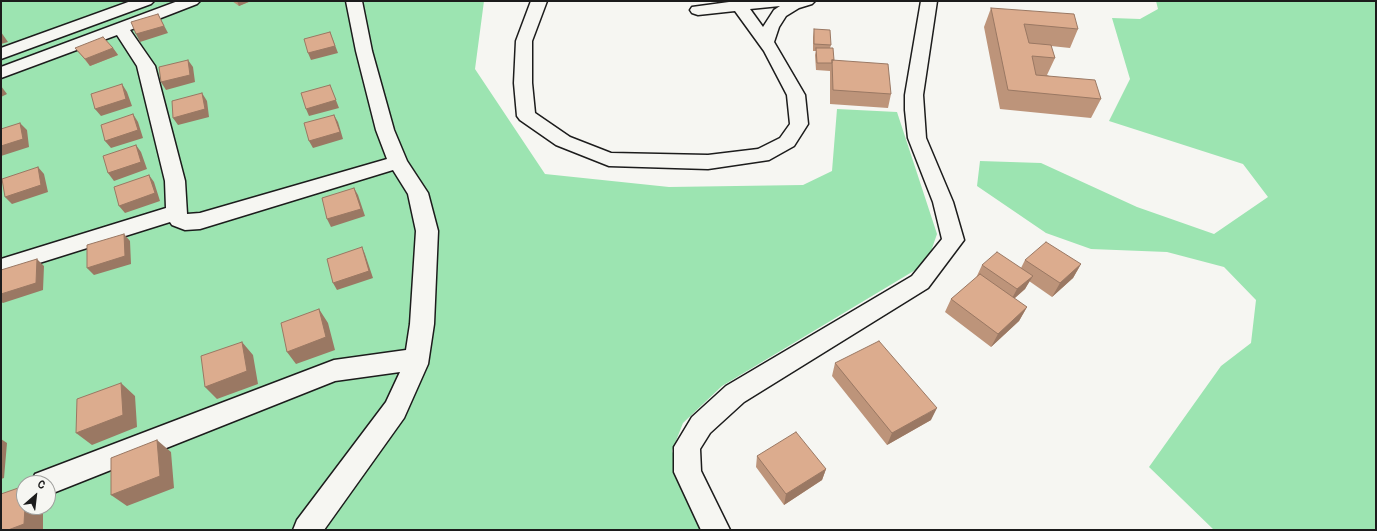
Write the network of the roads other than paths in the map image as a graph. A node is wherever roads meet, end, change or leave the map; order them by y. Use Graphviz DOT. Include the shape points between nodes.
graph roads {
  1 [pos="146,1"];
  2 [pos="192,1"];
  3 [pos="354,1"];
  4 [pos="539,1"];
  5 [pos="786,1"];
  6 [pos="807,1"];
  7 [pos="929,1"];
  8 [pos="738,3"];
  9 [pos="698,10"];
  10 [pos="121,28"];
  11 [pos="766,41"];
  12 [pos="1,54"];
  13 [pos="1,73"];
  14 [pos="398,162"];
  15 [pos="176,212"];
  16 [pos="1,267"];
  17 [pos="417,359"];
  18 [pos="56,479"];
  19 [pos="307,530"];
  20 [pos="716,530"];
  1 -- 12 [label="street"];
  2 -- 10 [label="street"];
  3 -- 14 [label="street" via="385,130"];
  4 -- 11 [label="street" via="524,41 522,83 526,116 563,141 609,160 708,162 762,155 787,142 799,124 796,95"];
  5 -- 8 [label="street"];
  6 -- 11 [label="street" via="793,5 780,13 770,27"];
  7 -- 20 [label="street" via="914,95 916,138 943,202 953,240 920,282 734,394 702,425 687,448 688,472"];
  8 -- 9 [label="street"];
  8 -- 11 [label="street"];
  10 -- 13 [label="street"];
  10 -- 15 [label="street" via="146,66 175,181"];
  14 -- 15 [label="street" via="200,221 179,220"];
  14 -- 17 [label="street" via="418,193 428,231"];
  15 -- 16 [label="street"];
  17 -- 18 [label="street" via="334,371"];
  17 -- 19 [label="street" via="395,410"];
}
